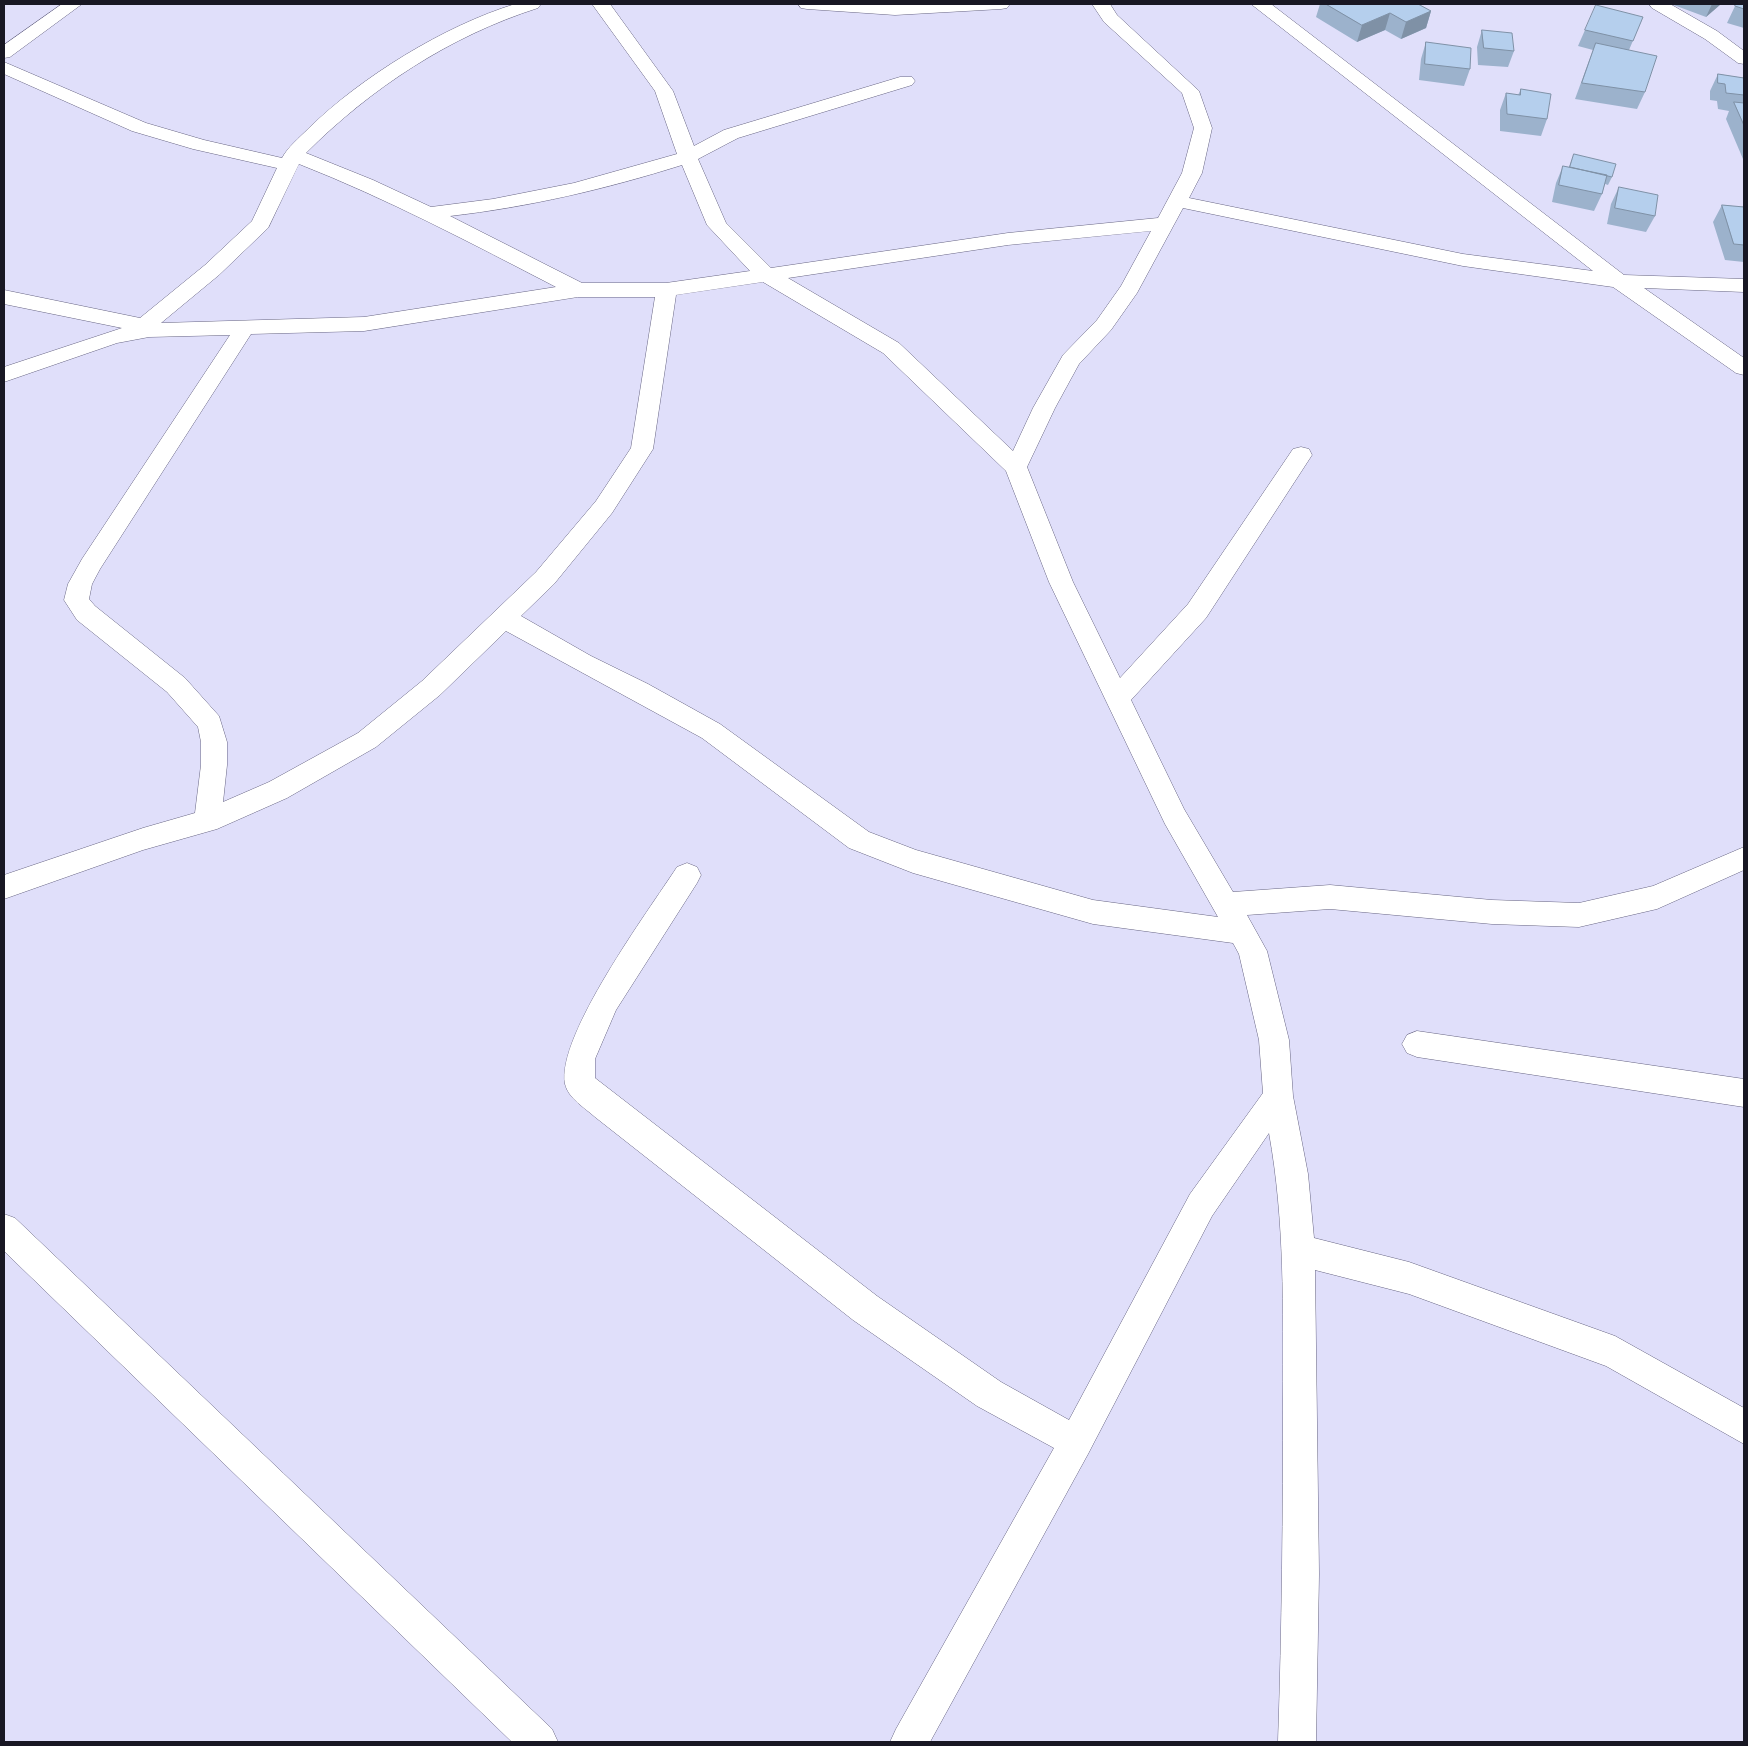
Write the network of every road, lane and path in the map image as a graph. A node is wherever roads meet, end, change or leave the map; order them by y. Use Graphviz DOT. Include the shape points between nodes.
graph roads {
  1 [pos="74,4"];
  2 [pos="532,4"];
  3 [pos="602,4"];
  4 [pos="807,4"];
  5 [pos="1001,4"];
  6 [pos="1100,4"];
  7 [pos="1260,4"];
  8 [pos="1658,4"];
  9 [pos="4,53"];
  10 [pos="1744,59"];
  11 [pos="4,67"];
  12 [pos="906,81"];
  13 [pos="688,157"];
  14 [pos="291,160"];
  15 [pos="1176,201"];
  16 [pos="428,213"];
  17 [pos="1163,224"];
  18 [pos="765,274"];
  19 [pos="1619,281"];
  20 [pos="1744,285"];
  21 [pos="578,290"];
  22 [pos="666,290"];
  23 [pos="4,297"];
  24 [pos="246,326"];
  25 [pos="147,328"];
  26 [pos="1744,368"];
  27 [pos="4,375"];
  28 [pos="1301,455"];
  29 [pos="1016,467"];
  30 [pos="505,619"];
  31 [pos="1117,698"];
  32 [pos="207,821"];
  33 [pos="1744,858"];
  34 [pos="687,875"];
  35 [pos="4,887"];
  36 [pos="1226,904"];
  37 [pos="1242,932"];
  38 [pos="1417,1044"];
  39 [pos="1744,1092"];
  40 [pos="1278,1096"];
  41 [pos="4,1229"];
  42 [pos="1299,1250"];
  43 [pos="1744,1427"];
  44 [pos="1076,1442"];
  45 [pos="539,1742"];
  46 [pos="909,1742"];
  47 [pos="1297,1742"];
  1 -- 9 [label="street"];
  2 -- 14 [label="street" via="497,15 409,60 321,127"];
  3 -- 13 [label="street" via="664,92"];
  4 -- 5 [label="street" via="895,10"];
  6 -- 15 [label="street" via="1110,18 1190,91 1203,128 1192,173"];
  7 -- 19 [label="street"];
  8 -- 10 [label="street"];
  11 -- 14 [label="street" via="139,127 200,145"];
  12 -- 13 [label="street" via="731,134"];
  13 -- 16 [label="street" via="575,190"];
  13 -- 18 [label="street" via="717,225"];
  14 -- 16 [label="street" via="366,184"];
  14 -- 25 [label="street" via="261,224"];
  15 -- 17 [label="street"];
  15 -- 19 [label="street" via="1463,260"];
  16 -- 21 [label="street"];
  17 -- 18 [label="street" via="1008,239"];
  17 -- 29 [label="street" via="1120,304 1071,360"];
  18 -- 22 [label="street"];
  18 -- 29 [label="street" via="890,348"];
  19 -- 20 [label="street"];
  19 -- 26 [label="street"];
  21 -- 22 [label="street"];
  21 -- 24 [label="street" via="364,324"];
  22 -- 30 [label="street" via="642,449 604,507 545,578"];
  23 -- 25 [label="street"];
  24 -- 25 [label="street"];
  24 -- 32 [label="street" via="90,565 76,600 86,613 176,685 210,723 214,765"];
  25 -- 27 [label="street"];
  28 -- 31 [label="street" via="1197,611"];
  29 -- 31 [label="street" via="1061,582"];
  30 -- 32 [label="street" via="431,688 367,740 278,790"];
  30 -- 37 [label="street" via="582,664 711,731 859,840 913,861 1093,912"];
  31 -- 36 [label="street" via="1174,816"];
  32 -- 35 [label="street" via="143,839"];
  33 -- 36 [label="street" via="1657,897 1579,915 1492,912 1330,897"];
  34 -- 44 [label="street" via="605,1002 580,1059 580,1084 865,1308 990,1394"];
  36 -- 37 [label="street"];
  37 -- 40 [label="street" via="1253,951 1274,1040"];
  38 -- 39 [label="street"];
  40 -- 42 [label="street" via="1292,1174"];
  40 -- 44 [label="street" via="1201,1205"];
  41 -- 45 [label="street"];
  42 -- 43 [label="street" via="1409,1278 1615,1353"];
  42 -- 47 [label="street" via="1302,1574"];
  44 -- 46 [label="street"];
}
